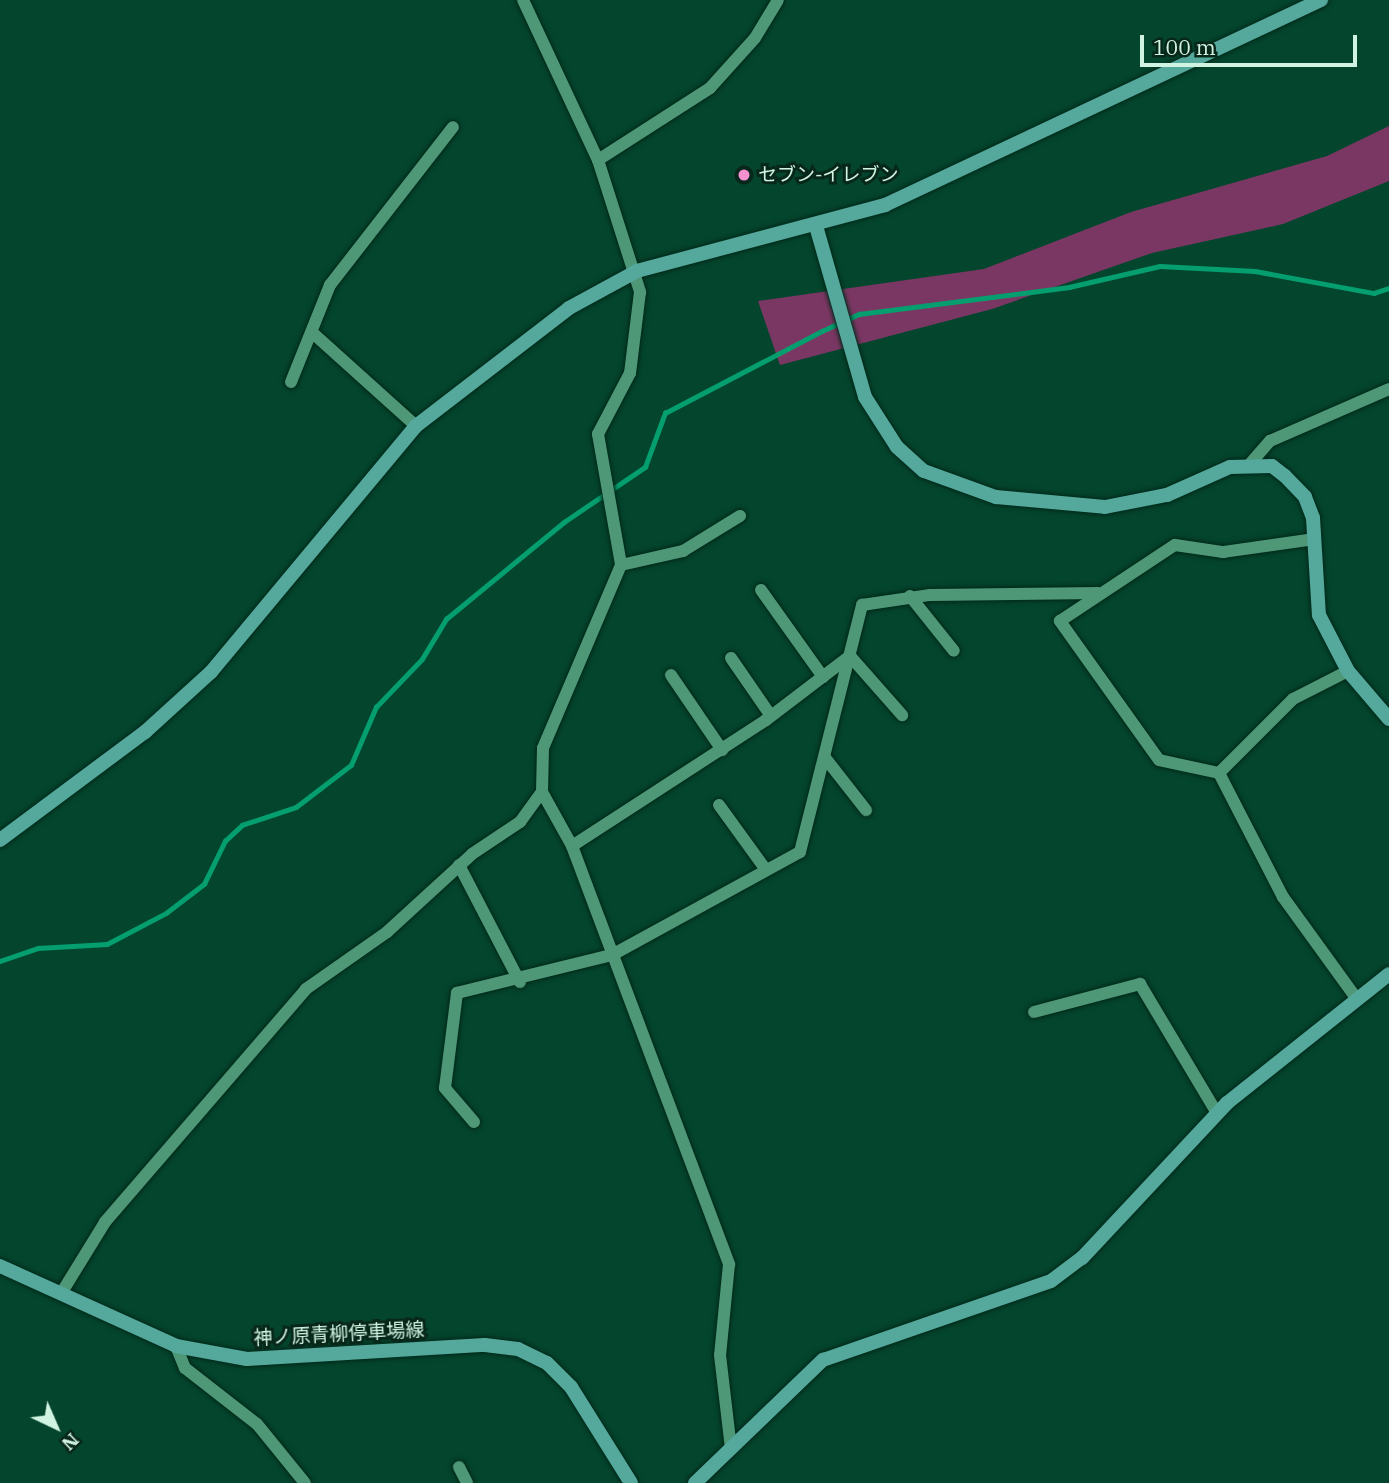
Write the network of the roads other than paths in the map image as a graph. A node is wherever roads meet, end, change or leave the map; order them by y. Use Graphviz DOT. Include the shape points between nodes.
graph roads {
  1 [pos="523,0"];
  2 [pos="778,0"];
  3 [pos="1321,0"];
  4 [pos="453,127"];
  5 [pos="598,160"];
  6 [pos="816,226"];
  7 [pos="637,271"];
  8 [pos="315,335"];
  9 [pos="291,382"];
  10 [pos="1389,389"];
  11 [pos="415,426"];
  12 [pos="1249,465"];
  13 [pos="740,516"];
  14 [pos="1314,539"];
  15 [pos="621,565"];
  16 [pos="761,590"];
  17 [pos="1098,593"];
  18 [pos="910,596"];
  19 [pos="954,651"];
  20 [pos="850,656"];
  21 [pos="732,658"];
  22 [pos="1348,671"];
  23 [pos="671,676"];
  24 [pos="823,677"];
  25 [pos="902,715"];
  26 [pos="771,716"];
  27 [pos="1389,719"];
  28 [pos="722,750"];
  29 [pos="826,759"];
  30 [pos="1219,773"];
  31 [pos="542,792"];
  32 [pos="719,806"];
  33 [pos="866,810"];
  34 [pos="0,840"];
  35 [pos="572,846"];
  36 [pos="459,865"];
  37 [pos="766,870"];
  38 [pos="612,955"];
  39 [pos="1389,974"];
  40 [pos="520,982"];
  41 [pos="1356,998"];
  42 [pos="1034,1012"];
  43 [pos="1217,1113"];
  44 [pos="474,1122"];
  45 [pos="0,1266"];
  46 [pos="62,1292"];
  47 [pos="176,1346"];
  48 [pos="731,1448"];
  49 [pos="459,1467"];
  50 [pos="305,1483"];
  51 [pos="467,1483"];
  52 [pos="631,1483"];
  53 [pos="695,1483"];
  1 -- 5 [label="street"];
  2 -- 5 [label="street" via="710,88"];
  3 -- 6 [label="street" via="961,173"];
  4 -- 8 [label="street" via="330,285"];
  5 -- 7 [label="street"];
  6 -- 7 [label="street"];
  6 -- 12 [label="street" via="861,388 881,427 924,471 996,497 1094,507 1138,504"];
  7 -- 11 [label="street" via="558,316"];
  7 -- 15 [label="street" via="630,373 598,434 602,485"];
  8 -- 9 [label="street"];
  8 -- 11 [label="street"];
  10 -- 12 [label="street" via="1270,441"];
  11 -- 34 [label="street" via="211,671 145,732"];
  12 -- 14 [label="street" via="1272,467 1305,497"];
  13 -- 15 [label="street" via="683,551"];
  14 -- 17 [label="street" via="1223,552 1175,545"];
  14 -- 22 [label="street" via="1319,615"];
  15 -- 31 [label="street" via="543,748"];
  16 -- 24 [label="street"];
  17 -- 18 [label="street"];
  17 -- 30 [label="street" via="1060,621 1159,760"];
  18 -- 19 [label="street"];
  18 -- 20 [label="street" via="862,605"];
  20 -- 24 [label="street"];
  20 -- 25 [label="street"];
  20 -- 29 [label="street"];
  21 -- 26 [label="street"];
  22 -- 27 [label="street"];
  22 -- 30 [label="street" via="1293,699"];
  23 -- 28 [label="street"];
  24 -- 26 [label="street"];
  26 -- 28 [label="street"];
  28 -- 35 [label="street"];
  29 -- 33 [label="street"];
  29 -- 37 [label="street" via="800,852"];
  30 -- 41 [label="street" via="1283,897"];
  31 -- 35 [label="street"];
  31 -- 36 [label="street" via="520,822"];
  32 -- 37 [label="street"];
  35 -- 38 [label="street"];
  36 -- 40 [label="street"];
  36 -- 46 [label="street" via="387,932 306,989 105,1222"];
  37 -- 38 [label="street"];
  38 -- 40 [label="street"];
  38 -- 48 [label="street" via="729,1264 720,1355"];
  39 -- 41 [label="street"];
  40 -- 44 [label="street" via="457,993 445,1088"];
  41 -- 43 [label="street"];
  42 -- 43 [label="street" via="1140,984"];
  43 -- 48 [label="street" via="1082,1258 1051,1281 823,1360"];
  45 -- 46 [label="street, 神ノ原青柳停車場線"];
  46 -- 47 [label="street, 神ノ原青柳停車場線"];
  47 -- 50 [label="street" via="185,1368 257,1424"];
  47 -- 52 [label="street, 神ノ原青柳停車場線" via="247,1359 485,1345 519,1349 547,1363 571,1387"];
  48 -- 53 [label="street"];
  49 -- 51 [label="street"];
}
